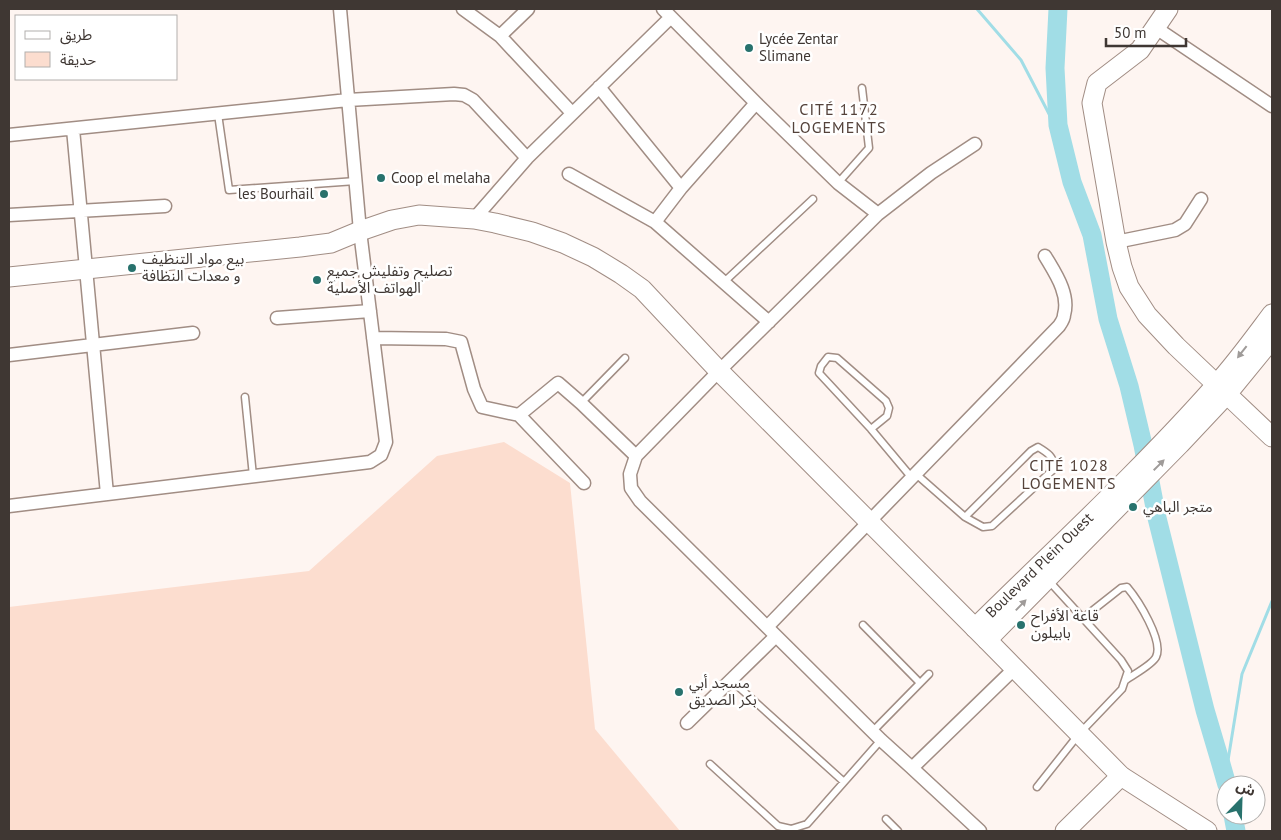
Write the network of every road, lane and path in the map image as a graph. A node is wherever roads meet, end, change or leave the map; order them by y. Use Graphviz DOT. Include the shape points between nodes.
graph roads {
  1 [pos="340,9"];
  2 [pos="463,9"];
  3 [pos="528,9"];
  4 [pos="1168,9"];
  5 [pos="667,13"];
  6 [pos="1156,28"];
  7 [pos="500,36"];
  8 [pos="598,87"];
  9 [pos="862,88"];
  10 [pos="348,100"];
  11 [pos="756,103"];
  12 [pos="1272,106"];
  13 [pos="572,113"];
  14 [pos="218,114"];
  15 [pos="73,129"];
  16 [pos="9,135"];
  17 [pos="975,144"];
  18 [pos="527,158"];
  19 [pos="569,174"];
  20 [pos="356,181"];
  21 [pos="838,183"];
  22 [pos="681,188"];
  23 [pos="813,199"];
  24 [pos="1201,199"];
  25 [pos="165,206"];
  26 [pos="81,211"];
  27 [pos="878,214"];
  28 [pos="9,215"];
  29 [pos="474,219"];
  30 [pos="655,222"];
  31 [pos="360,231"];
  32 [pos="1116,242"];
  33 [pos="1045,256"];
  34 [pos="86,269"];
  35 [pos="9,277"];
  36 [pos="724,282"];
  37 [pos="370,312"];
  38 [pos="1272,314"];
  39 [pos="277,318"];
  40 [pos="769,322"];
  41 [pos="193,333"];
  42 [pos="373,338"];
  43 [pos="1272,339"];
  44 [pos="93,345"];
  45 [pos="9,355"];
  46 [pos="625,358"];
  47 [pos="719,371"];
  48 [pos="1222,389"];
  49 [pos="245,397"];
  50 [pos="581,403"];
  51 [pos="519,415"];
  52 [pos="871,429"];
  53 [pos="1272,437"];
  54 [pos="636,456"];
  55 [pos="253,476"];
  56 [pos="914,476"];
  57 [pos="584,483"];
  58 [pos="107,494"];
  59 [pos="9,506"];
  60 [pos="1109,506"];
  61 [pos="965,517"];
  62 [pos="869,523"];
  63 [pos="1047,579"];
  64 [pos="1083,618"];
  65 [pos="863,625"];
  66 [pos="771,632"];
  67 [pos="981,634"];
  68 [pos="1014,669"];
  69 [pos="929,674"];
  70 [pos="731,680"];
  71 [pos="1125,680"];
  72 [pos="920,683"];
  73 [pos="688,723"];
  74 [pos="1079,734"];
  75 [pos="877,736"];
  76 [pos="710,764"];
  77 [pos="912,768"];
  78 [pos="1121,776"];
  79 [pos="844,782"];
  80 [pos="1037,787"];
  81 [pos="886,819"];
  82 [pos="898,831"];
  83 [pos="980,831"];
  84 [pos="1065,831"];
  85 [pos="1207,831"];
  1 -- 10 [label="street"];
  2 -- 7 [label="street"];
  3 -- 7 [label="street"];
  4 -- 6 [label="main road"];
  5 -- 8 [label="street"];
  5 -- 11 [label="street"];
  6 -- 12 [label="street"];
  6 -- 32 [label="main road" via="1140,50 1097,83 1092,103"];
  7 -- 13 [label="street"];
  8 -- 13 [label="street"];
  8 -- 22 [label="street"];
  9 -- 21 [label="lane" via="870,148"];
  10 -- 14 [label="street"];
  10 -- 18 [label="street" via="464,95 480,106"];
  10 -- 20 [label="street"];
  11 -- 21 [label="street"];
  11 -- 22 [label="street"];
  13 -- 18 [label="street"];
  14 -- 15 [label="street"];
  14 -- 20 [label="lane" via="229,190"];
  15 -- 16 [label="street"];
  15 -- 26 [label="street"];
  17 -- 27 [label="street"];
  18 -- 29 [label="street"];
  19 -- 30 [label="street"];
  20 -- 31 [label="street"];
  21 -- 27 [label="street"];
  22 -- 30 [label="street"];
  23 -- 36 [label="lane"];
  24 -- 32 [label="street" via="1185,224 1175,230"];
  25 -- 26 [label="street"];
  26 -- 28 [label="street"];
  26 -- 34 [label="street"];
  27 -- 40 [label="street"];
  29 -- 31 [label="main road" via="419,216 392,220"];
  29 -- 47 [label="main road" via="532,232 562,243 622,274 642,289"];
  30 -- 36 [label="street"];
  31 -- 34 [label="main road" via="331,243"];
  31 -- 37 [label="street"];
  32 -- 48 [label="main road" via="1129,287 1147,315"];
  33 -- 56 [label="street" via="1060,282 1065,302 1059,326"];
  34 -- 35 [label="main road"];
  34 -- 44 [label="street"];
  36 -- 40 [label="street"];
  37 -- 39 [label="street"];
  37 -- 42 [label="street"];
  38 -- 48 [label="main road, one-way"];
  40 -- 47 [label="street"];
  41 -- 44 [label="street"];
  42 -- 51 [label="street" via="461,342 482,407"];
  42 -- 55 [label="street" via="386,442 381,455 370,462"];
  43 -- 48 [label="main road"];
  44 -- 45 [label="street"];
  44 -- 58 [label="street"];
  46 -- 50 [label="lane"];
  47 -- 54 [label="street"];
  47 -- 62 [label="main road"];
  48 -- 53 [label="main road"];
  48 -- 60 [label="main road"];
  49 -- 55 [label="lane"];
  50 -- 51 [label="street" via="558,383"];
  50 -- 54 [label="street"];
  51 -- 57 [label="street"];
  52 -- 52 [label="lane" via="819,373 828,357 837,358 886,401 889,408 887,416"];
  52 -- 56 [label="lane"];
  54 -- 66 [label="street" via="630,474 631,488 640,502"];
  55 -- 58 [label="street"];
  56 -- 61 [label="lane"];
  56 -- 62 [label="street"];
  58 -- 59 [label="street"];
  60 -- 63 [label="main road"];
  60 -- 67 [label="main road, Boulevard Plein Ouest"];
  61 -- 61 [label="lane" via="983,527 992,526 1055,468 1054,461 1038,447 1031,451"];
  62 -- 66 [label="street"];
  62 -- 67 [label="main road"];
  63 -- 64 [label="lane"];
  67 -- 63 [label="main road, one-way"];
  64 -- 71 [label="lane" via="1121,660 1128,671"];
  64 -- 71 [label="lane" via="1121,588 1127,587 1131,592 1150,621 1158,648 1151,663"];
  65 -- 72 [label="lane"];
  66 -- 70 [label="street"];
  66 -- 75 [label="street"];
  67 -- 68 [label="main road"];
  68 -- 74 [label="main road"];
  68 -- 77 [label="street"];
  69 -- 72 [label="lane"];
  70 -- 73 [label="street"];
  70 -- 79 [label="lane"];
  71 -- 74 [label="lane" via="1122,688"];
  72 -- 75 [label="lane"];
  74 -- 78 [label="main road"];
  74 -- 80 [label="lane"];
  75 -- 77 [label="street"];
  75 -- 79 [label="lane"];
  76 -- 79 [label="lane" via="778,826 791,829 807,824"];
  77 -- 83 [label="street"];
  78 -- 84 [label="main road"];
  78 -- 85 [label="main road"];
  81 -- 82 [label="lane"];
}
